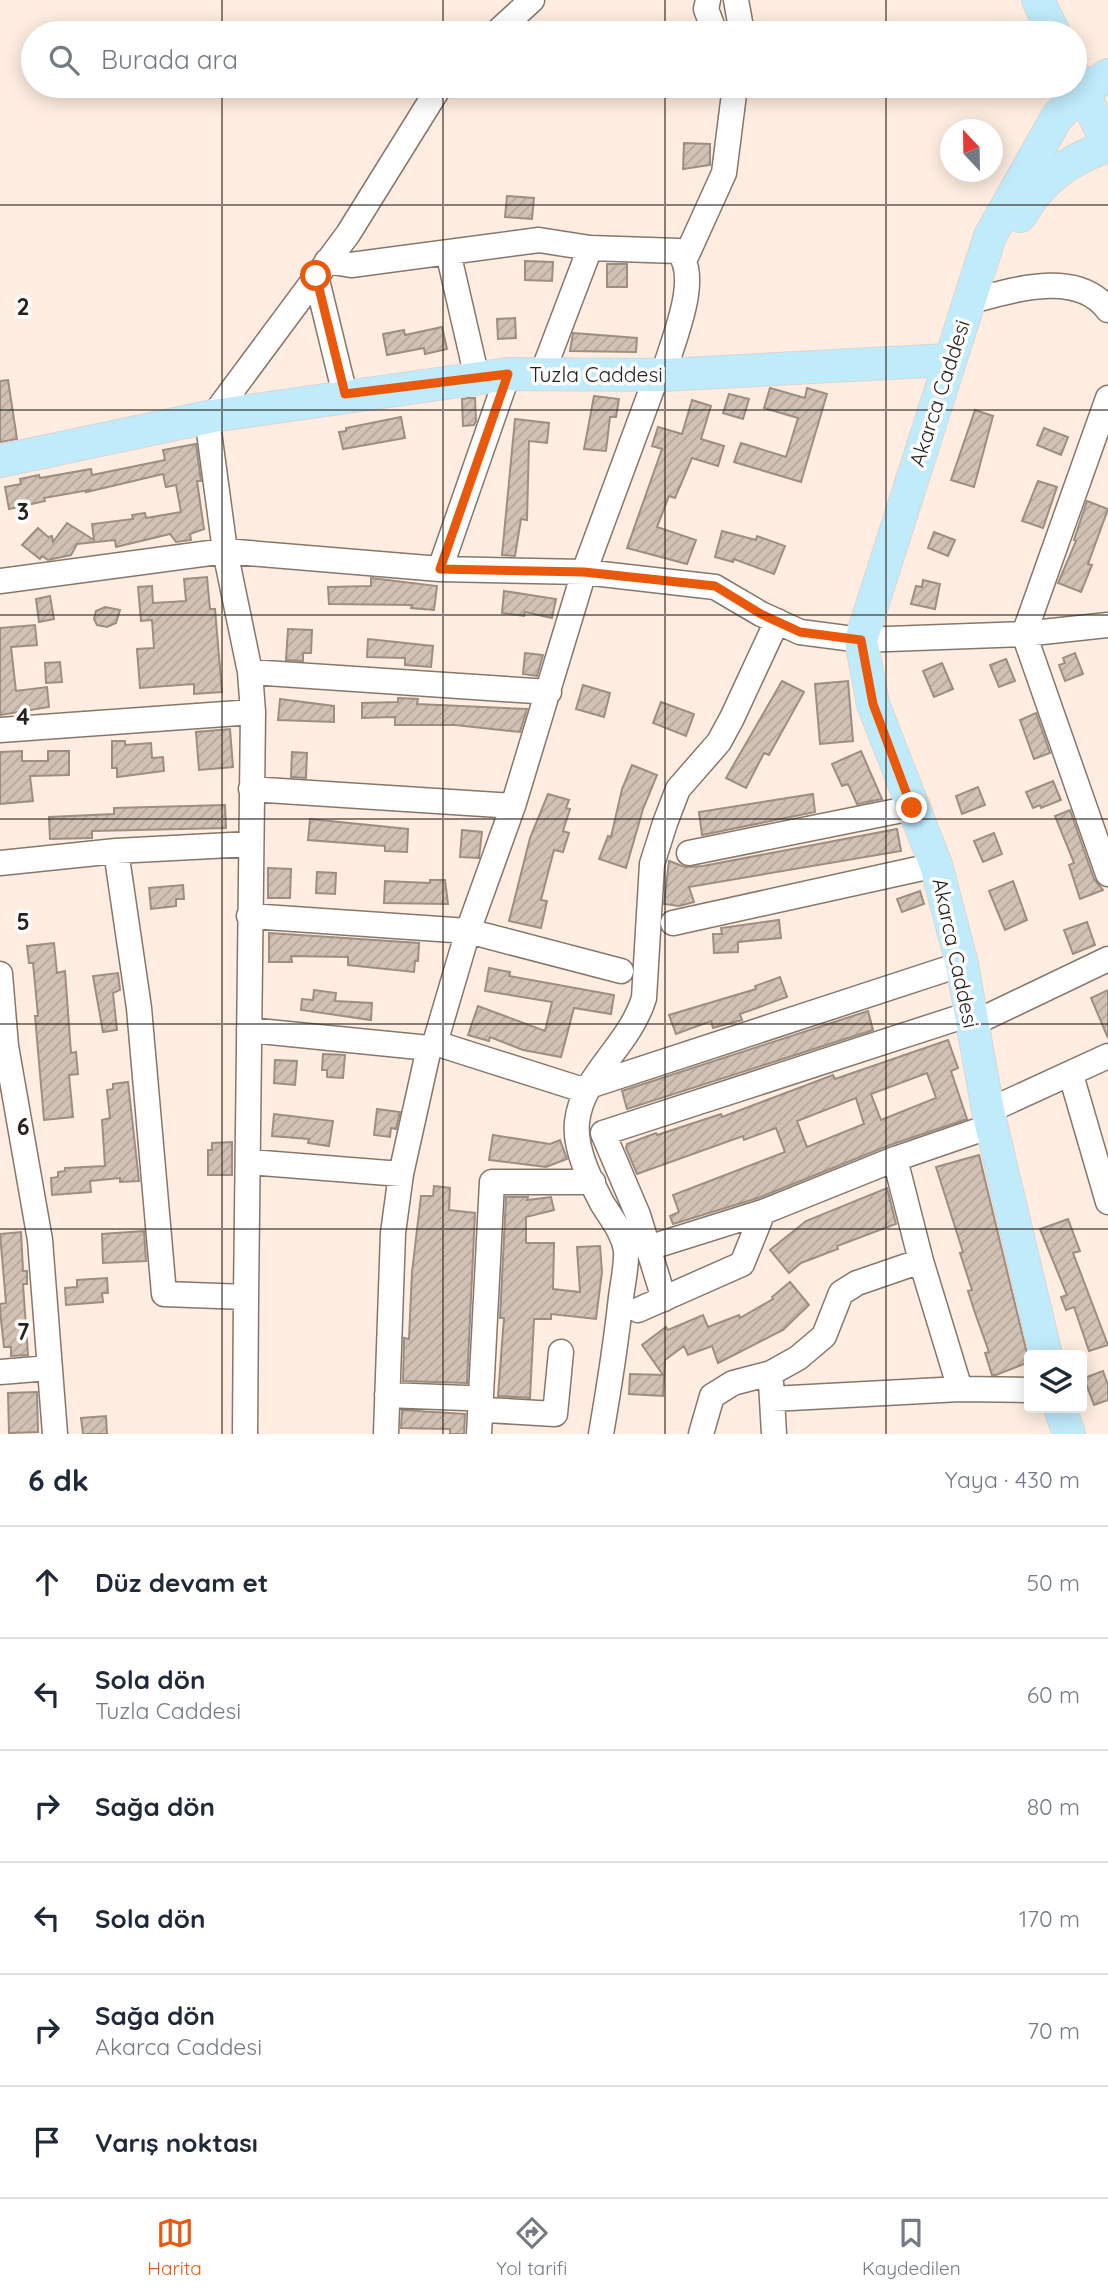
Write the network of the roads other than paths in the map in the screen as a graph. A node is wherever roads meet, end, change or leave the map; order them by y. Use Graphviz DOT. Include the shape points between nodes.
graph roads {
  1 [pos="532,0"];
  2 [pos="708,0"];
  3 [pos="736,0"];
  4 [pos="1038,0"];
  5 [pos="509,21"];
  6 [pos="710,21"];
  7 [pos="740,21"];
  8 [pos="1048,21"];
  9 [pos="1089,81"];
  10 [pos="433,98"];
  11 [pos="733,98"];
  12 [pos="1074,98"];
  13 [pos="1108,145"];
  14 [pos="590,248"];
  15 [pos="448,252"];
  16 [pos="685,259"];
  17 [pos="321,269"];
  18 [pos="972,291"];
  19 [pos="1108,310"];
  20 [pos="948,360"];
  21 [pos="508,374"];
  22 [pos="542,374"];
  23 [pos="660,375"];
  24 [pos="477,378"];
  25 [pos="345,394"];
  26 [pos="1108,397"];
  27 [pos="210,416"];
  28 [pos="0,461"];
  29 [pos="225,551"];
  30 [pos="440,569"];
  31 [pos="584,572"];
  32 [pos="0,581"];
  33 [pos="777,621"];
  34 [pos="1108,625"];
  35 [pos="1024,634"];
  36 [pos="861,640"];
  37 [pos="250,672"];
  38 [pos="549,692"];
  39 [pos="253,712"];
  40 [pos="0,730"];
  41 [pos="251,789"];
  42 [pos="513,806"];
  43 [pos="912,808"];
  44 [pos="250,844"];
  45 [pos="116,850"];
  46 [pos="689,853"];
  47 [pos="0,863"];
  48 [pos="936,865"];
  49 [pos="1108,874"];
  50 [pos="249,916"];
  51 [pos="673,923"];
  52 [pos="468,930"];
  53 [pos="1108,959"];
  54 [pos="962,964"];
  55 [pos="621,971"];
  56 [pos="0,974"];
  57 [pos="0,980"];
  58 [pos="971,1019"];
  59 [pos="249,1030"];
  60 [pos="432,1046"];
  61 [pos="1108,1056"];
  62 [pos="1071,1075"];
  63 [pos="587,1087"];
  64 [pos="990,1118"];
  65 [pos="10,1132"];
  66 [pos="895,1159"];
  67 [pos="249,1162"];
  68 [pos="401,1174"];
  69 [pos="593,1182"];
  70 [pos="1108,1202"];
  71 [pos="763,1212"];
  72 [pos="648,1248"];
  73 [pos="921,1261"];
  74 [pos="246,1297"];
  75 [pos="664,1299"];
  76 [pos="638,1310"];
  77 [pos="1045,1350"];
  78 [pos="561,1352"];
  79 [pos="49,1368"];
  80 [pos="0,1372"];
  81 [pos="771,1373"];
  82 [pos="960,1390"];
  83 [pos="1024,1390"];
  84 [pos="387,1395"];
  85 [pos="772,1399"];
  86 [pos="480,1405"];
  87 [pos="1062,1413"];
  88 [pos="55,1434"];
  89 [pos="245,1434"];
  90 [pos="386,1434"];
  91 [pos="479,1434"];
  92 [pos="601,1434"];
  93 [pos="701,1434"];
  94 [pos="774,1434"];
  95 [pos="1069,1434"];
  1 -- 5 [label="street"];
  2 -- 6 [label="street"];
  3 -- 7 [label="street"];
  4 -- 8 [label="main road"];
  9 -- 13 [label="main road"];
  10 -- 17 [label="street"];
  11 -- 16 [label="street" via="724,173"];
  12 -- 18 [label="main road, Akarca Caddesi" via="1057,117 990,236"];
  13 -- 18 [label="main road" via="1075,158 1034,193"];
  14 -- 15 [label="street" via="539,240"];
  14 -- 16 [label="street" via="662,249 678,251"];
  14 -- 22 [label="street"];
  15 -- 17 [label="street"];
  15 -- 24 [label="street"];
  16 -- 23 [label="street" via="688,286"];
  17 -- 25 [label="street"];
  17 -- 27 [label="street"];
  18 -- 19 [label="street" via="1051,287 1090,293"];
  18 -- 20 [label="main road, Akarca Caddesi"];
  20 -- 23 [label="main road, Tuzla Caddesi"];
  20 -- 36 [label="main road, Akarca Caddesi"];
  21 -- 22 [label="main road, Tuzla Caddesi"];
  21 -- 24 [label="main road, Tuzla Caddesi"];
  21 -- 30 [label="street"];
  22 -- 23 [label="main road, Tuzla Caddesi"];
  23 -- 31 [label="street"];
  24 -- 25 [label="main road, Tuzla Caddesi"];
  25 -- 27 [label="main road, Tuzla Caddesi"];
  26 -- 35 [label="street"];
  27 -- 28 [label="main road, Tuzla Caddesi"];
  27 -- 29 [label="street"];
  29 -- 30 [label="street"];
  29 -- 32 [label="street"];
  29 -- 37 [label="street"];
  30 -- 31 [label="street"];
  31 -- 33 [label="street" via="715,586"];
  31 -- 38 [label="street"];
  33 -- 36 [label="street" via="800,632"];
  33 -- 63 [label="street" via="719,741 678,789 652,864 644,998 638,1019"];
  34 -- 35 [label="street"];
  35 -- 36 [label="street"];
  35 -- 49 [label="street"];
  36 -- 43 [label="main road, Akarca Caddesi" via="873,704"];
  37 -- 38 [label="street"];
  37 -- 39 [label="street"];
  38 -- 42 [label="street"];
  39 -- 40 [label="street"];
  39 -- 41 [label="street"];
  41 -- 42 [label="street"];
  41 -- 44 [label="street"];
  42 -- 52 [label="street"];
  43 -- 46 [label="street"];
  43 -- 48 [label="main road, Akarca Caddesi"];
  44 -- 45 [label="street"];
  44 -- 50 [label="street"];
  45 -- 47 [label="street"];
  45 -- 74 [label="street" via="139,1007 164,1294"];
  48 -- 51 [label="street"];
  48 -- 54 [label="main road, Akarca Caddesi"];
  50 -- 52 [label="street"];
  50 -- 59 [label="street"];
  52 -- 55 [label="street"];
  52 -- 60 [label="street"];
  53 -- 58 [label="street"];
  54 -- 58 [label="main road, Akarca Caddesi"];
  54 -- 63 [label="street"];
  56 -- 57 [label="street"];
  57 -- 65 [label="street"];
  58 -- 64 [label="main road, Akarca Caddesi"];
  58 -- 72 [label="street" via="603,1133"];
  59 -- 60 [label="street"];
  59 -- 67 [label="street"];
  60 -- 63 [label="street"];
  60 -- 68 [label="street"];
  61 -- 62 [label="street"];
  62 -- 64 [label="street"];
  62 -- 70 [label="street"];
  63 -- 69 [label="street" via="577,1139"];
  64 -- 66 [label="street"];
  64 -- 77 [label="main road, Akarca Caddesi"];
  65 -- 79 [label="street" via="40,1240"];
  66 -- 71 [label="street"];
  66 -- 73 [label="street"];
  67 -- 68 [label="street"];
  67 -- 74 [label="street"];
  68 -- 84 [label="street" via="393,1233"];
  69 -- 86 [label="street" via="492,1182"];
  69 -- 92 [label="street" via="620,1231 626,1252"];
  71 -- 72 [label="street"];
  71 -- 75 [label="street" via="742,1264"];
  72 -- 75 [label="street"];
  73 -- 81 [label="street" via="841,1293 824,1336"];
  73 -- 82 [label="street"];
  74 -- 89 [label="street"];
  75 -- 76 [label="street"];
  78 -- 86 [label="street" via="555,1414 487,1410"];
  79 -- 80 [label="street"];
  79 -- 88 [label="street"];
  81 -- 85 [label="street"];
  81 -- 93 [label="street" via="733,1383 712,1396"];
  82 -- 83 [label="street"];
  82 -- 85 [label="street"];
  84 -- 86 [label="street" via="476,1399"];
  84 -- 90 [label="street"];
  85 -- 94 [label="street"];
  86 -- 91 [label="street"];
  87 -- 95 [label="main road"];
}
